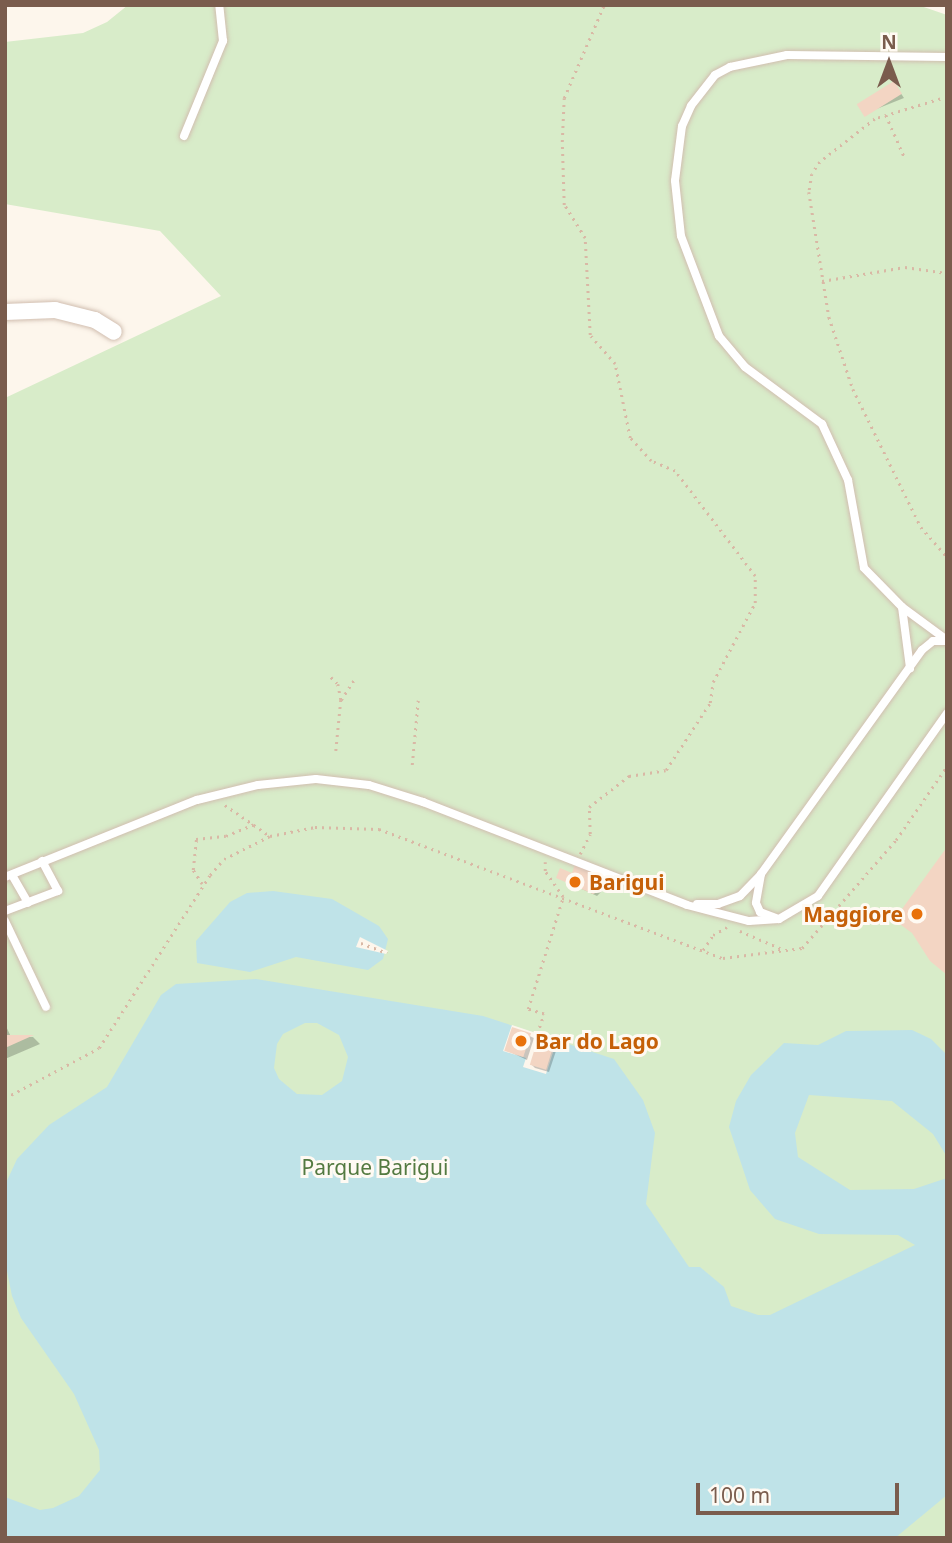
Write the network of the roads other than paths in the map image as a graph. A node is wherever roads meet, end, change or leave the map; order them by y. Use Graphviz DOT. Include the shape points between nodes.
graph roads {
  1 [pos="219,5"];
  2 [pos="946,57"];
  3 [pos="184,136"];
  4 [pos="5,313"];
  5 [pos="114,332"];
  6 [pos="902,607"];
  7 [pos="947,641"];
  8 [pos="910,668"];
  9 [pos="947,713"];
  10 [pos="42,861"];
  11 [pos="761,874"];
  12 [pos="8,876"];
  13 [pos="27,903"];
  14 [pos="687,905"];
  15 [pos="5,911"];
  16 [pos="779,919"];
  17 [pos="5,921"];
  18 [pos="46,1007"];
  1 -- 3 [label="lane" via="223,41"];
  2 -- 6 [label="lane" via="787,55 730,67 715,75 691,106 682,126 675,181 681,236 719,336 735,358 808,412 832,439 848,480 864,568"];
  4 -- 5 [label="street" via="55,310 95,320"];
  6 -- 7 [label="lane"];
  6 -- 8 [label="lane"];
  7 -- 8 [label="lane" via="933,641"];
  8 -- 11 [label="lane"];
  9 -- 16 [label="lane" via="818,896"];
  10 -- 12 [label="lane"];
  10 -- 13 [label="lane" via="58,891"];
  10 -- 14 [label="lane" via="197,800 258,785 316,779 369,785"];
  11 -- 14 [label="lane" via="740,896 718,904"];
  11 -- 16 [label="lane" via="756,903 760,912"];
  12 -- 13 [label="lane"];
  13 -- 15 [label="lane"];
  14 -- 16 [label="lane" via="749,922"];
  17 -- 18 [label="lane"];
}
